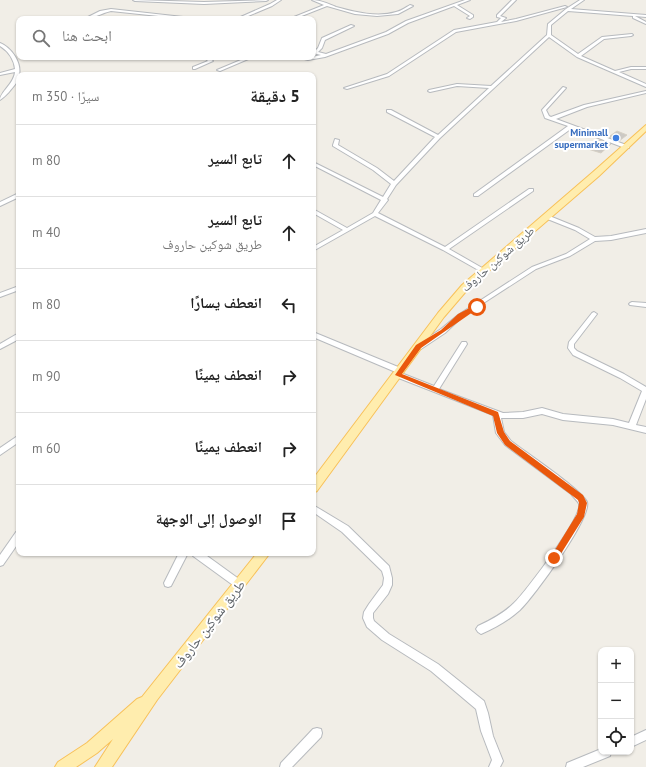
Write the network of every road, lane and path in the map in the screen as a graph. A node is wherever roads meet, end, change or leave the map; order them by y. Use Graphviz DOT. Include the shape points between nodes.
graph roads {
  1 [pos="135,0"];
  2 [pos="266,0"];
  3 [pos="279,0"];
  4 [pos="314,0"];
  5 [pos="468,0"];
  6 [pos="514,0"];
  7 [pos="564,0"];
  8 [pos="582,0"];
  9 [pos="225,1"];
  10 [pos="327,5"];
  11 [pos="454,5"];
  12 [pos="411,6"];
  13 [pos="567,8"];
  14 [pos="146,14"];
  15 [pos="631,15"];
  16 [pos="93,16"];
  17 [pos="143,16"];
  18 [pos="168,16"];
  19 [pos="246,16"];
  20 [pos="299,16"];
  21 [pos="646,16"];
  22 [pos="469,18"];
  23 [pos="646,23"];
  24 [pos="491,24"];
  25 [pos="352,26"];
  26 [pos="549,35"];
  27 [pos="631,35"];
  28 [pos="0,44"];
  29 [pos="316,51"];
  30 [pos="316,52"];
  31 [pos="328,55"];
  32 [pos="16,56"];
  33 [pos="578,56"];
  34 [pos="316,58"];
  35 [pos="17,60"];
  36 [pos="210,60"];
  37 [pos="244,60"];
  38 [pos="194,68"];
  39 [pos="646,68"];
  40 [pos="17,70"];
  41 [pos="219,70"];
  42 [pos="616,72"];
  43 [pos="0,74"];
  44 [pos="16,79"];
  45 [pos="646,86"];
  46 [pos="492,87"];
  47 [pos="346,88"];
  48 [pos="564,88"];
  49 [pos="430,91"];
  50 [pos="646,92"];
  51 [pos="0,99"];
  52 [pos="389,111"];
  53 [pos="551,119"];
  54 [pos="571,126"];
  55 [pos="644,131"];
  56 [pos="438,137"];
  57 [pos="337,140"];
  58 [pos="627,147"];
  59 [pos="316,165"];
  60 [pos="394,184"];
  61 [pos="531,190"];
  62 [pos="476,195"];
  63 [pos="16,196"];
  64 [pos="385,200"];
  65 [pos="0,204"];
  66 [pos="316,214"];
  67 [pos="375,214"];
  68 [pos="547,217"];
  69 [pos="347,230"];
  70 [pos="646,230"];
  71 [pos="594,239"];
  72 [pos="316,246"];
  73 [pos="445,249"];
  74 [pos="482,270"];
  75 [pos="16,289"];
  76 [pos="0,294"];
  77 [pos="632,304"];
  78 [pos="646,305"];
  79 [pos="594,314"];
  80 [pos="316,335"];
  81 [pos="16,338"];
  82 [pos="464,344"];
  83 [pos="418,346"];
  84 [pos="0,347"];
  85 [pos="399,373"];
  86 [pos="435,390"];
  87 [pos="646,390"];
  88 [pos="496,414"];
  89 [pos="632,426"];
  90 [pos="646,430"];
  91 [pos="16,440"];
  92 [pos="0,452"];
  93 [pos="316,484"];
  94 [pos="316,510"];
  95 [pos="16,539"];
  96 [pos="182,556"];
  97 [pos="200,556"];
  98 [pos="262,556"];
  99 [pos="0,562"];
  100 [pos="168,583"];
  101 [pos="240,585"];
  102 [pos="481,630"];
  103 [pos="152,695"];
  104 [pos="317,733"];
  105 [pos="646,735"];
  106 [pos="634,741"];
  107 [pos="599,755"];
  108 [pos="63,767"];
  109 [pos="103,767"];
  110 [pos="285,767"];
  111 [pos="494,767"];
  112 [pos="571,767"];
  1 -- 9 [label="street" via="196,3"];
  2 -- 9 [label="street"];
  3 -- 19 [label="street"];
  4 -- 10 [label="street"];
  5 -- 11 [label="street"];
  6 -- 24 [label="street" via="498,16 504,18"];
  7 -- 13 [label="street"];
  8 -- 13 [label="street"];
  10 -- 12 [label="street" via="348,12 386,14 398,13"];
  10 -- 20 [label="street"];
  11 -- 22 [label="street" via="472,16"];
  11 -- 31 [label="street"];
  13 -- 15 [label="street"];
  13 -- 24 [label="street"];
  13 -- 26 [label="street" via="549,25"];
  14 -- 16 [label="street" via="108,10"];
  14 -- 17 [label="street"];
  14 -- 18 [label="street"];
  15 -- 21 [label="street"];
  15 -- 23 [label="street"];
  24 -- 47 [label="street" via="456,31 388,74"];
  25 -- 29 [label="street" via="323,39"];
  26 -- 33 [label="street"];
  26 -- 46 [label="street"];
  27 -- 33 [label="street" via="603,38"];
  28 -- 32 [label="street"];
  30 -- 31 [label="street"];
  31 -- 34 [label="street"];
  33 -- 42 [label="street"];
  35 -- 40 [label="street"];
  36 -- 38 [label="street"];
  37 -- 41 [label="street"];
  39 -- 42 [label="street"];
  40 -- 43 [label="street"];
  42 -- 45 [label="street"];
  44 -- 51 [label="street"];
  46 -- 49 [label="street" via="457,85"];
  46 -- 56 [label="street"];
  48 -- 53 [label="street" via="544,110"];
  50 -- 53 [label="street" via="588,104"];
  52 -- 56 [label="street"];
  53 -- 54 [label="street"];
  54 -- 58 [label="street"];
  54 -- 62 [label="street"];
  55 -- 58 [label="main road, طريق شوكين حاروف"];
  56 -- 60 [label="street"];
  57 -- 60 [label="street" via="335,145 375,169"];
  58 -- 68 [label="main road, طريق شوكين حاروف"];
  59 -- 64 [label="street"];
  60 -- 64 [label="street"];
  61 -- 73 [label="street"];
  63 -- 65 [label="street"];
  64 -- 67 [label="street"];
  66 -- 69 [label="street"];
  67 -- 69 [label="street"];
  67 -- 73 [label="street"];
  68 -- 71 [label="street"];
  68 -- 74 [label="main road, طريق شوكين حاروف"];
  69 -- 72 [label="street"];
  70 -- 71 [label="street"];
  71 -- 83 [label="street" via="568,255 534,268"];
  73 -- 74 [label="street"];
  74 -- 83 [label="main road, طريق شوكين حاروف" via="455,298"];
  75 -- 76 [label="street"];
  77 -- 78 [label="street"];
  79 -- 87 [label="street" via="571,344 571,348 575,353"];
  80 -- 85 [label="street"];
  81 -- 84 [label="street"];
  82 -- 86 [label="street"];
  83 -- 85 [label="main road, طريق شوكين حاروف"];
  85 -- 86 [label="street"];
  85 -- 93 [label="main road, طريق شوكين حاروف"];
  86 -- 88 [label="street"];
  87 -- 89 [label="street"];
  88 -- 89 [label="street" via="518,415 542,411 563,417"];
  88 -- 102 [label="street" via="503,438 574,492 583,503 583,508 561,547 526,597 503,618"];
  89 -- 90 [label="street"];
  91 -- 92 [label="street"];
  94 -- 111 [label="street" via="345,529 386,569 389,576 388,584 371,610 368,618 371,624 397,645 430,664 480,705 485,714 485,725 498,761"];
  95 -- 99 [label="street"];
  96 -- 100 [label="street"];
  97 -- 101 [label="street"];
  98 -- 101 [label="main road, طريق شوكين حاروف"];
  101 -- 103 [label="main road, طريق شوكين حاروف"];
  103 -- 108 [label="main road, طريق شوكين حاروف" via="92,748"];
  103 -- 109 [label="main road, طريق شوكين حاروف"];
  104 -- 110 [label="street"];
  105 -- 106 [label="street"];
  107 -- 112 [label="street"];
}
